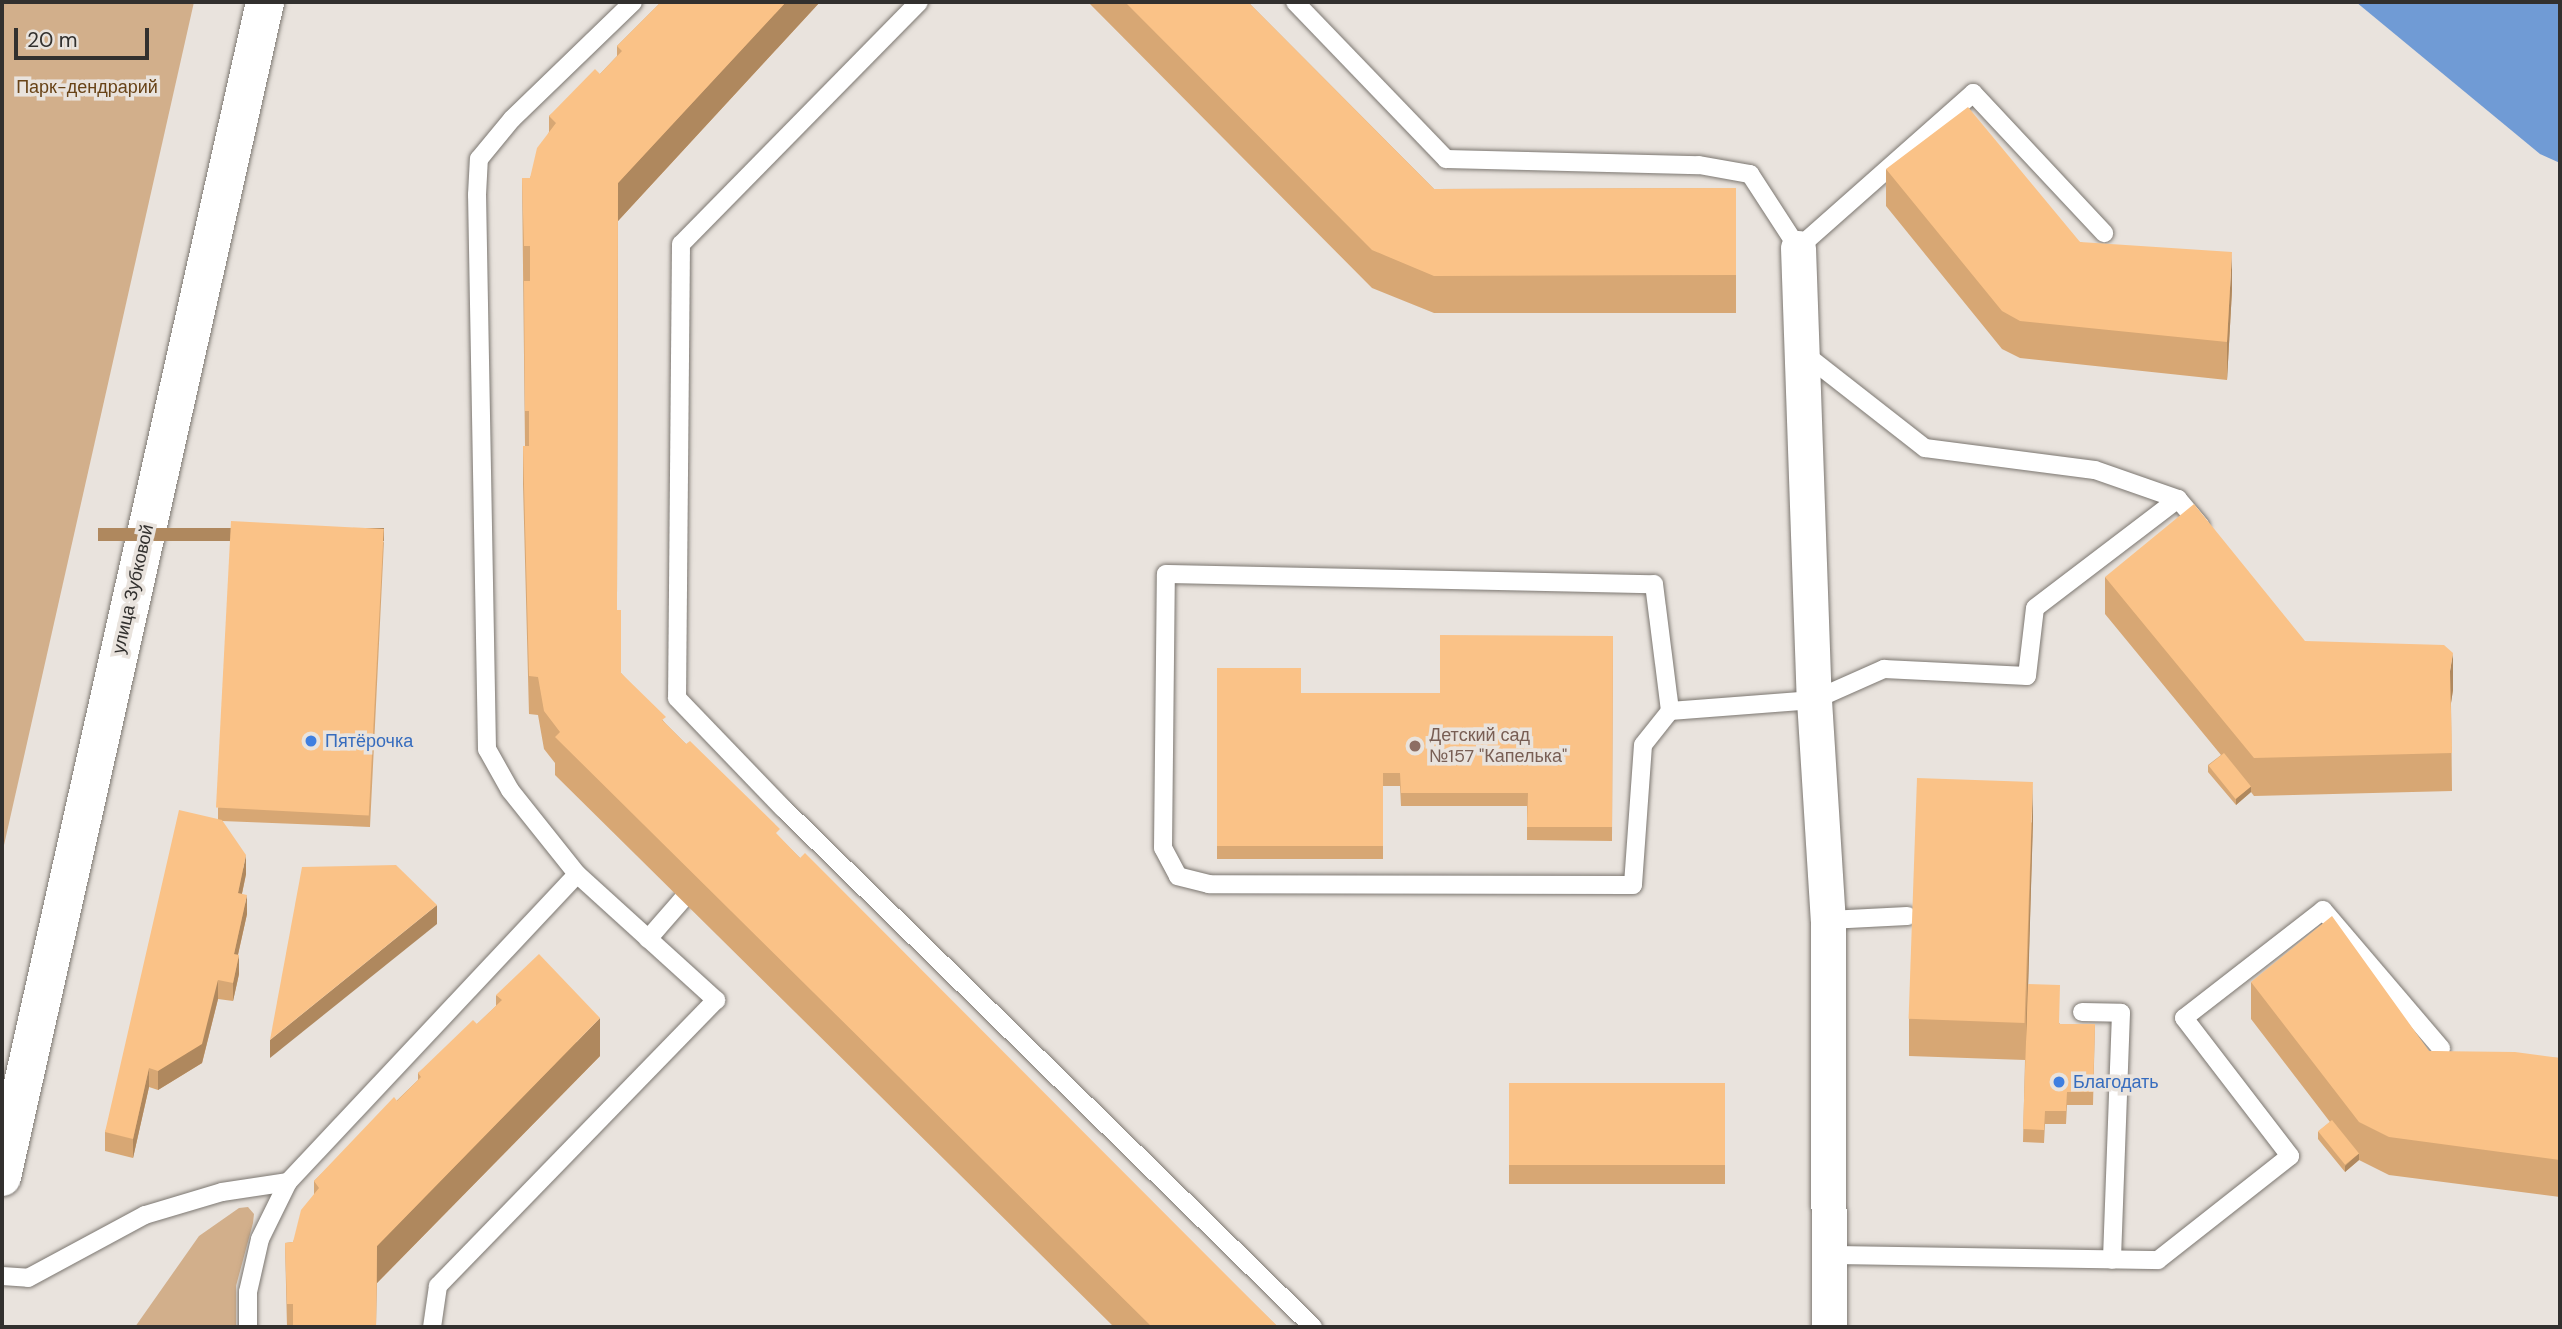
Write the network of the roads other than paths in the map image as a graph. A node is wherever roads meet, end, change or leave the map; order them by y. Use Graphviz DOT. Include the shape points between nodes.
graph roads {
  1 [pos="265,2"];
  2 [pos="633,2"];
  3 [pos="919,2"];
  4 [pos="1294,2"];
  5 [pos="2104,233"];
  6 [pos="1798,248"];
  7 [pos="1802,352"];
  8 [pos="2178,499"];
  9 [pos="2213,540"];
  10 [pos="1814,700"];
  11 [pos="1670,711"];
  12 [pos="783,808"];
  13 [pos="765,821"];
  14 [pos="577,874"];
  15 [pos="682,900"];
  16 [pos="1908,916"];
  17 [pos="1828,920"];
  18 [pos="648,939"];
  19 [pos="2082,1012"];
  20 [pos="2441,1048"];
  21 [pos="2,1177"];
  22 [pos="288,1182"];
  23 [pos="1829,1255"];
  24 [pos="2112,1259"];
  25 [pos="2,1276"];
  26 [pos="248,1327"];
  27 [pos="432,1327"];
  28 [pos="1313,1327"];
  29 [pos="1829,1327"];
  1 -- 21 [label="street, улица Зубковой"];
  2 -- 14 [label="lane" via="512,119 479,159 487,749 510,790"];
  3 -- 12 [label="lane" via="681,244 677,698"];
  4 -- 6 [label="lane" via="1447,159 1699,165 1750,174"];
  5 -- 6 [label="lane" via="1973,93"];
  6 -- 7 [label="street"];
  7 -- 8 [label="lane" via="1925,448 2095,470"];
  7 -- 10 [label="street"];
  8 -- 9 [label="lane"];
  8 -- 10 [label="lane" via="2035,608 2027,676 1884,670"];
  10 -- 11 [label="lane"];
  10 -- 17 [label="street"];
  11 -- 11 [label="lane" via="1654,584 1166,574 1163,848 1178,876 1209,884 1633,886 1643,745"];
  12 -- 13 [label="lane"];
  12 -- 28 [label="lane"];
  14 -- 18 [label="lane"];
  14 -- 22 [label="lane"];
  15 -- 18 [label="lane"];
  16 -- 17 [label="lane"];
  17 -- 23 [label="street"];
  18 -- 27 [label="lane" via="716,1000 438,1286"];
  19 -- 24 [label="lane" via="2121,1013"];
  20 -- 24 [label="lane" via="2323,910 2184,1018 2290,1156 2158,1260"];
  22 -- 25 [label="lane" via="222,1192 145,1215 28,1278"];
  22 -- 26 [label="lane" via="260,1239 248,1292"];
  23 -- 24 [label="lane"];
  23 -- 29 [label="street"];
}
